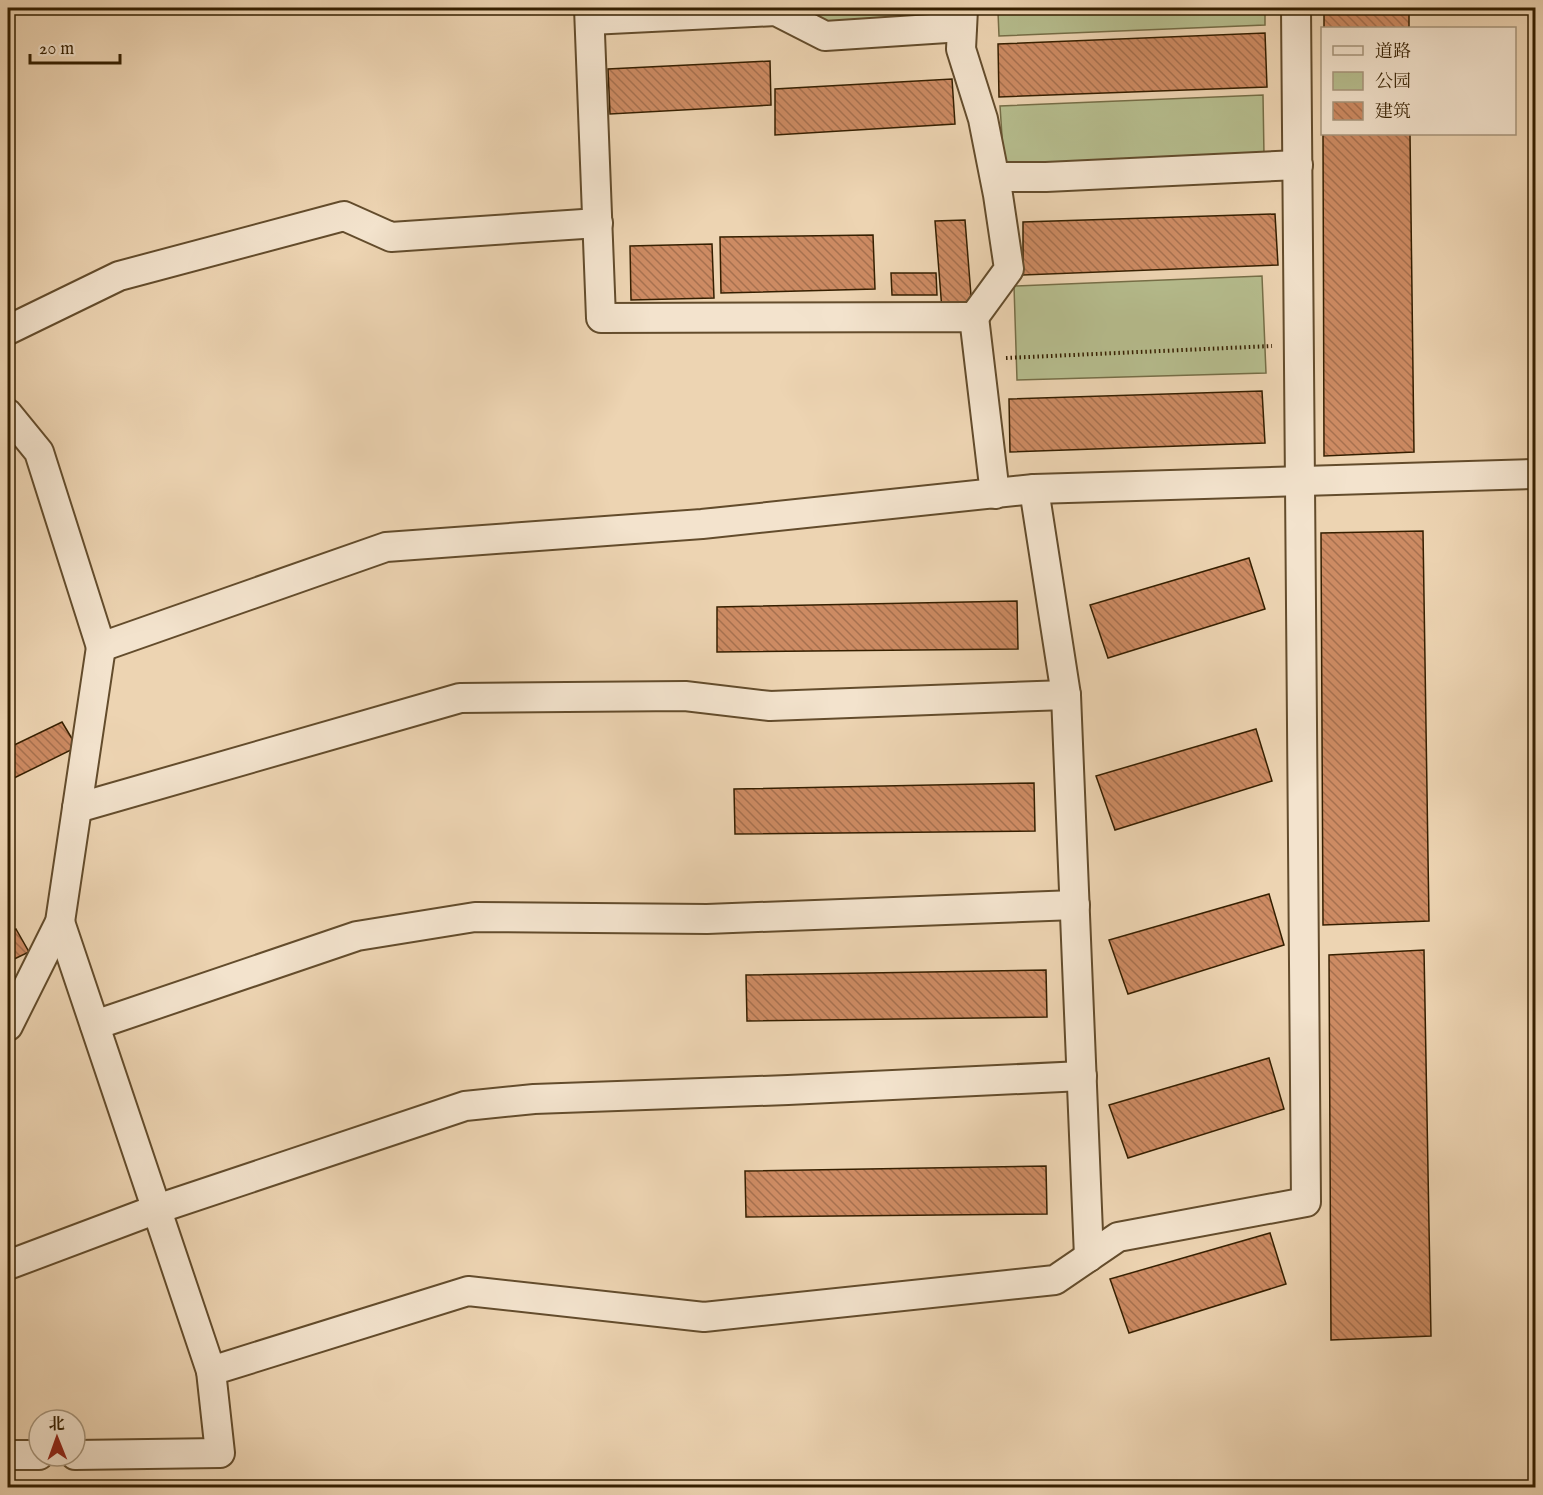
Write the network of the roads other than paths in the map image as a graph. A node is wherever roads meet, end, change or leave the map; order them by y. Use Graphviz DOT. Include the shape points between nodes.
graph roads {
  1 [pos="1296,8"];
  2 [pos="589,14"];
  3 [pos="963,17"];
  4 [pos="1298,165"];
  5 [pos="995,177"];
  6 [pos="598,223"];
  7 [pos="974,317"];
  8 [pos="8,330"];
  9 [pos="8,414"];
  10 [pos="1536,474"];
  11 [pos="1300,481"];
  12 [pos="1034,489"];
  13 [pos="995,494"];
  14 [pos="101,647"];
  15 [pos="1066,695"];
  16 [pos="77,808"];
  17 [pos="1075,905"];
  18 [pos="60,922"];
  19 [pos="95,1025"];
  20 [pos="8,1026"];
  21 [pos="1082,1076"];
  22 [pos="157,1209"];
  23 [pos="1089,1257"];
  24 [pos="8,1265"];
  25 [pos="212,1371"];
  26 [pos="8,1455"];
  27 [pos="27,1455"];
  28 [pos="87,1455"];
  1 -- 4 [label="street"];
  2 -- 3 [label="street" via="776,11 825,36"];
  2 -- 6 [label="street"];
  3 -- 5 [label="street" via="961,49 983,119"];
  4 -- 5 [label="street"];
  4 -- 11 [label="street"];
  5 -- 7 [label="street" via="1009,269"];
  6 -- 7 [label="street" via="601,318"];
  6 -- 8 [label="street" via="391,237 344,216 118,276"];
  7 -- 13 [label="street"];
  9 -- 14 [label="street" via="39,452"];
  10 -- 11 [label="street"];
  11 -- 12 [label="street"];
  11 -- 23 [label="street" via="1306,1202 1118,1237"];
  12 -- 13 [label="street"];
  12 -- 15 [label="street"];
  13 -- 14 [label="street" via="702,524 386,547"];
  14 -- 16 [label="street"];
  15 -- 16 [label="street" via="770,706 685,696 460,698"];
  15 -- 17 [label="street"];
  16 -- 18 [label="street"];
  17 -- 19 [label="street" via="707,919 475,917 357,936"];
  17 -- 21 [label="street"];
  18 -- 19 [label="street"];
  18 -- 20 [label="street"];
  19 -- 22 [label="street"];
  21 -- 22 [label="street" via="534,1099 465,1106"];
  21 -- 23 [label="street"];
  22 -- 24 [label="street"];
  22 -- 25 [label="street"];
  23 -- 25 [label="street" via="1055,1280 704,1317 468,1291"];
  25 -- 28 [label="street" via="220,1453"];
  26 -- 27 [label="street"];
}
